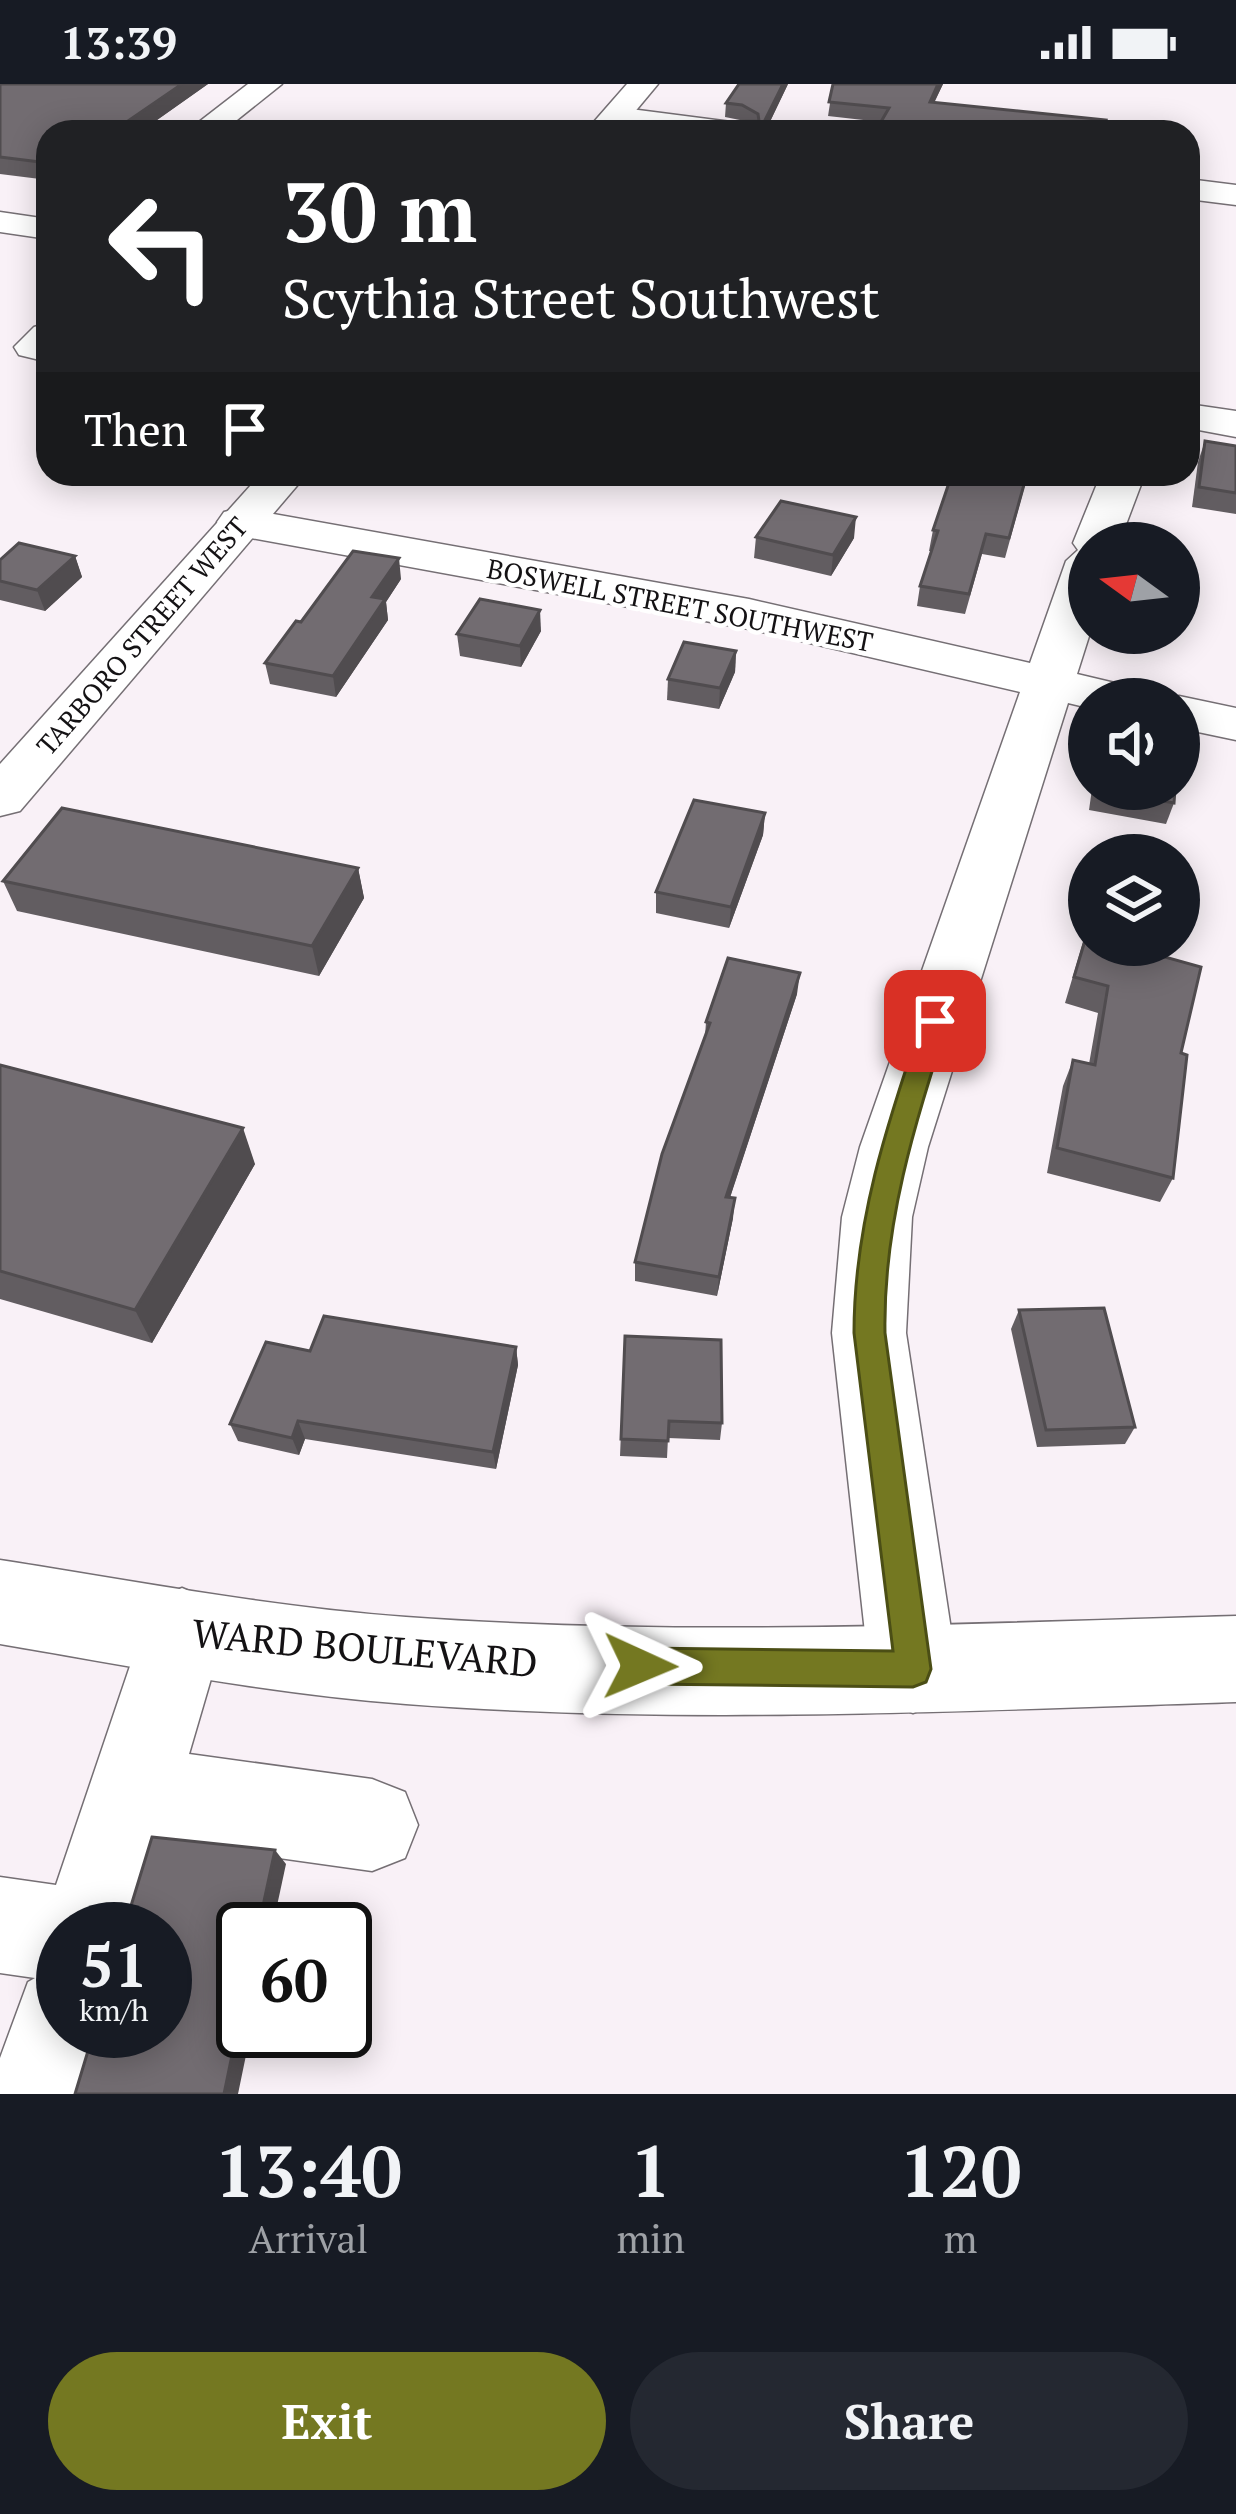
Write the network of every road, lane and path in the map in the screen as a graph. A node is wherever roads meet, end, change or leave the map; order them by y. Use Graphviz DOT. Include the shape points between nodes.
graph roads {
  1 [pos="267,84"];
  2 [pos="643,84"];
  3 [pos="218,120"];
  4 [pos="612,120"];
  5 [pos="1200,190"];
  6 [pos="1236,195"];
  7 [pos="0,222"];
  8 [pos="36,227"];
  9 [pos="1200,418"];
  10 [pos="1236,424"];
  11 [pos="274,486"];
  12 [pos="1118,486"];
  13 [pos="240,522"];
  14 [pos="1104,522"];
  15 [pos="1068,621"];
  16 [pos="1046,683"];
  17 [pos="1068,688"];
  18 [pos="1200,716"];
  19 [pos="1236,724"];
  20 [pos="0,798"];
  21 [pos="0,1602"];
  22 [pos="182,1630"];
  23 [pos="1236,1659"];
  24 [pos="913,1669"];
  25 [pos="132,1792"];
  26 [pos="372,1825"];
  27 [pos="97,1902"];
  28 [pos="0,1925"];
  29 [pos="36,1930"];
  30 [pos="51,2058"];
  31 [pos="40,2094"];
  1 -- 3 [label="street"];
  2 -- 4 [label="street"];
  5 -- 6 [label="street"];
  7 -- 8 [label="street"];
  9 -- 10 [label="street"];
  11 -- 13 [label="street, TARBORO STREET WEST"];
  12 -- 14 [label="street"];
  13 -- 16 [label="street, BOSWELL STREET SOUTHWEST" via="748,614"];
  13 -- 20 [label="street, TARBORO STREET WEST"];
  15 -- 16 [label="street"];
  16 -- 17 [label="street, BOSWELL STREET SOUTHWEST"];
  16 -- 24 [label="street" via="877,1217 869,1333"];
  18 -- 19 [label="street"];
  21 -- 22 [label="street, WARD BOULEVARD"];
  22 -- 24 [label="street, WARD BOULEVARD" via="459,1664"];
  22 -- 25 [label="street"];
  23 -- 24 [label="street, WARD BOULEVARD"];
  25 -- 26 [label="street"];
  25 -- 27 [label="street"];
  28 -- 29 [label="street"];
  30 -- 31 [label="street"];
}
